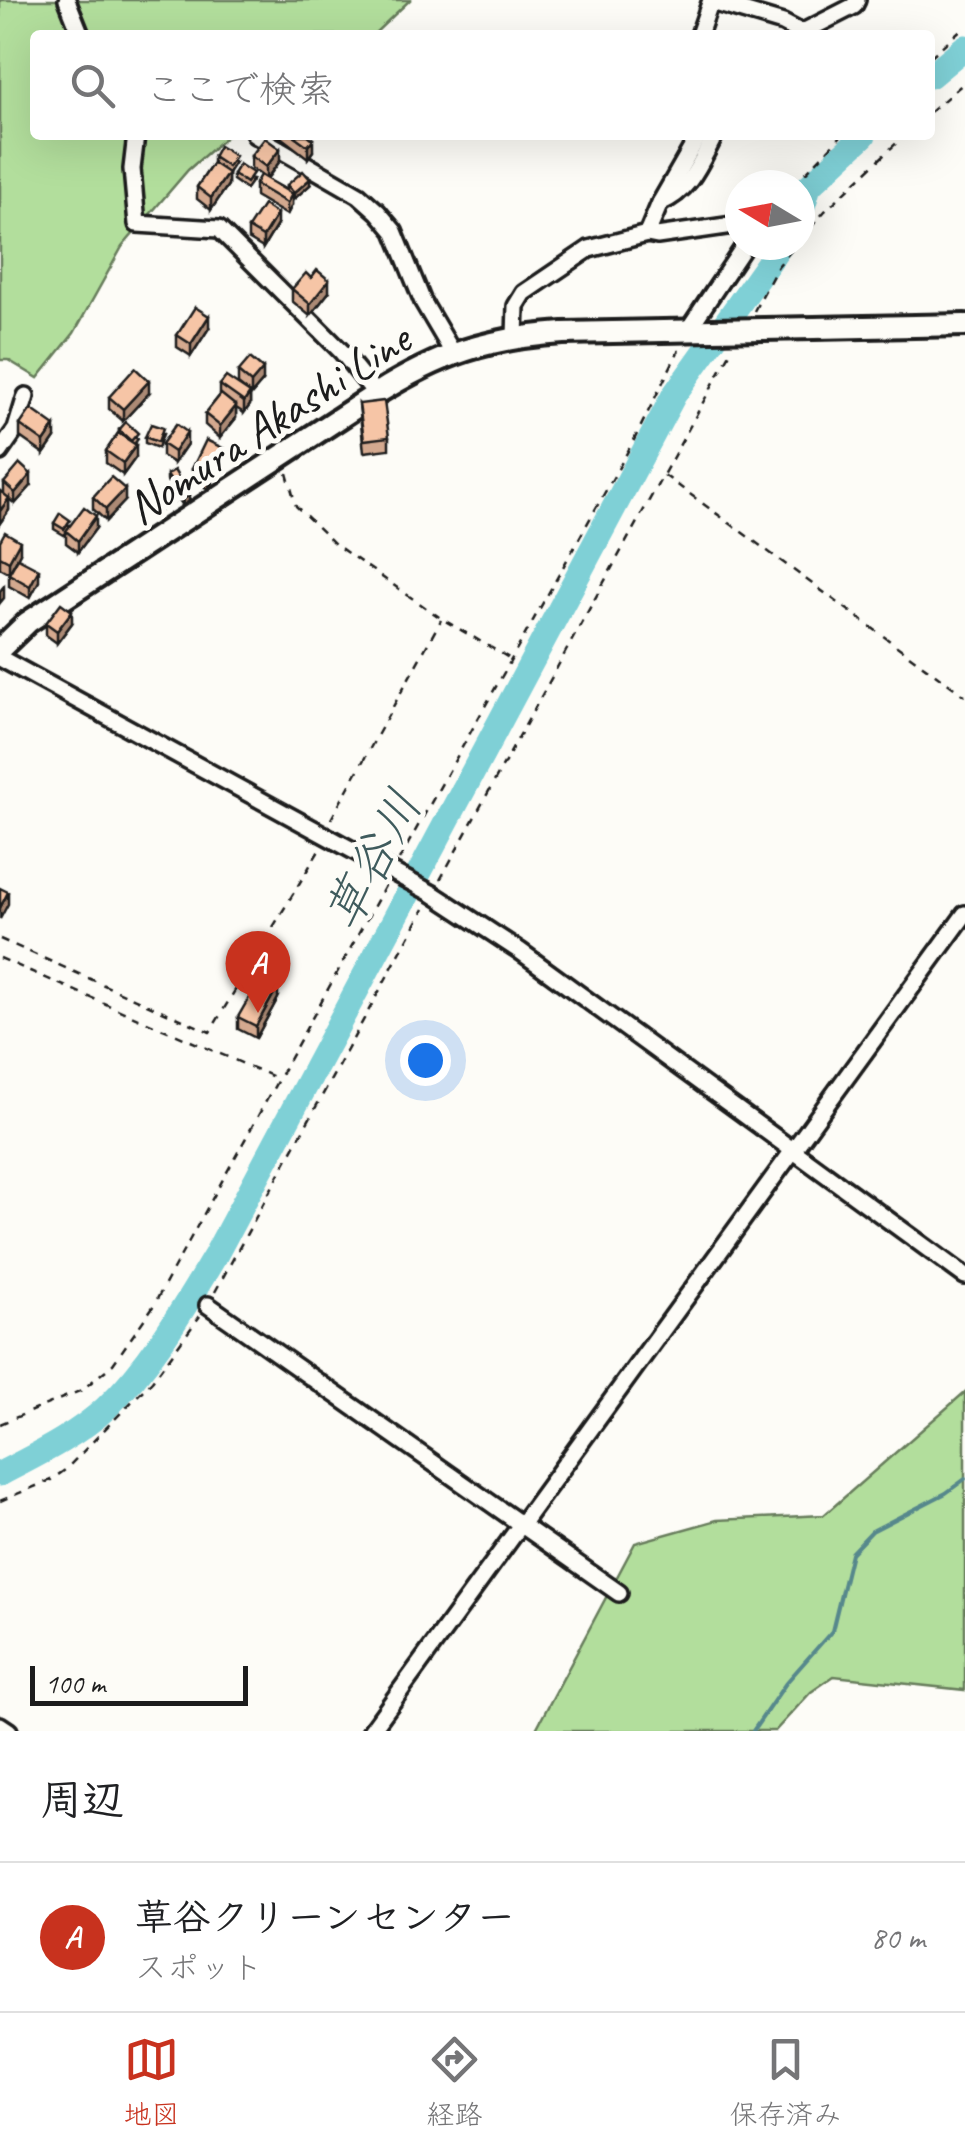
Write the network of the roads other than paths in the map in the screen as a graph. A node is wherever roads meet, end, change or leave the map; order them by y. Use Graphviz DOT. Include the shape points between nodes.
graph roads {
  1 [pos="68,0"];
  2 [pos="857,0"];
  3 [pos="711,1"];
  4 [pos="79,30"];
  5 [pos="700,30"];
  6 [pos="793,30"];
  7 [pos="806,30"];
  8 [pos="135,140"];
  9 [pos="264,140"];
  10 [pos="696,140"];
  11 [pos="712,140"];
  12 [pos="660,203"];
  13 [pos="725,226"];
  14 [pos="647,234"];
  15 [pos="734,260"];
  16 [pos="965,324"];
  17 [pos="688,330"];
  18 [pos="514,336"];
  19 [pos="453,353"];
  20 [pos="376,394"];
  21 [pos="26,396"];
  22 [pos="0,452"];
  23 [pos="0,650"];
  24 [pos="0,658"];
  25 [pos="965,914"];
  26 [pos="793,1150"];
  27 [pos="965,1276"];
  28 [pos="208,1304"];
  29 [pos="520,1526"];
  30 [pos="619,1593"];
  31 [pos="0,1725"];
  32 [pos="8,1731"];
  33 [pos="372,1731"];
  1 -- 4 [label="street"];
  2 -- 7 [label="street"];
  3 -- 5 [label="street"];
  3 -- 6 [label="street"];
  8 -- 20 [label="street" via="137,224 219,229"];
  9 -- 19 [label="street" via="378,212 394,231"];
  10 -- 12 [label="street"];
  11 -- 12 [label="street" via="679,195"];
  12 -- 14 [label="street"];
  13 -- 14 [label="street"];
  14 -- 18 [label="street" via="589,250 524,293"];
  15 -- 17 [label="street"];
  16 -- 17 [label="main road, Nomura Akashi Line"];
  17 -- 18 [label="main road, Nomura Akashi Line"];
  18 -- 19 [label="main road, Nomura Akashi Line"];
  19 -- 20 [label="main road, Nomura Akashi Line"];
  20 -- 23 [label="main road, Nomura Akashi Line" via="28,622"];
  21 -- 22 [label="street"];
  24 -- 26 [label="street" via="433,894"];
  25 -- 26 [label="street"];
  26 -- 27 [label="street"];
  26 -- 29 [label="street"];
  28 -- 29 [label="street"];
  29 -- 30 [label="street"];
  29 -- 33 [label="street"];
  31 -- 32 [label="street"];
}
